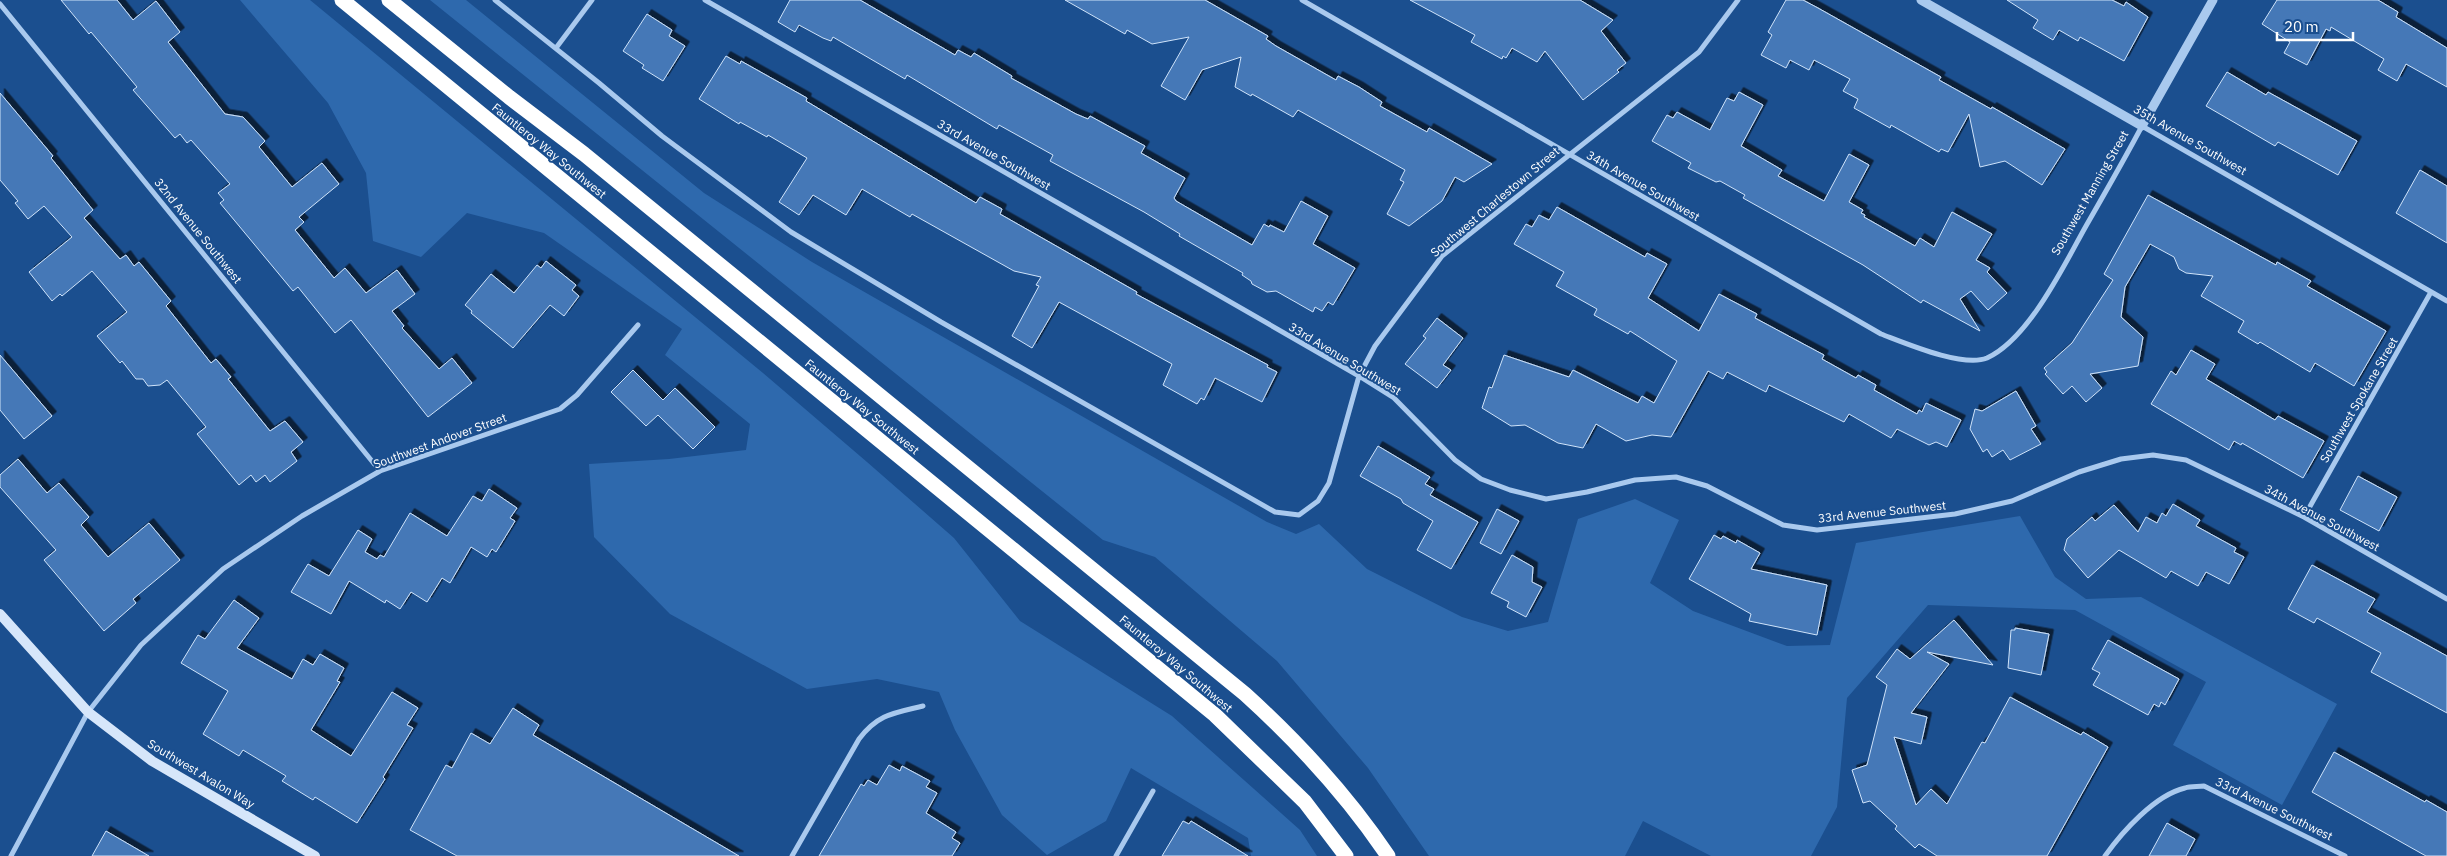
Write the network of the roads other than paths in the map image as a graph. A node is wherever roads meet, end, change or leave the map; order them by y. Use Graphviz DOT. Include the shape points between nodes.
graph roads {
  1 [pos="342,0"];
  2 [pos="389,0"];
  3 [pos="495,0"];
  4 [pos="592,0"];
  5 [pos="705,0"];
  6 [pos="1302,0"];
  7 [pos="1738,0"];
  8 [pos="1921,0"];
  9 [pos="2213,0"];
  10 [pos="0,4"];
  11 [pos="556,48"];
  12 [pos="2142,126"];
  13 [pos="1569,154"];
  14 [pos="2431,292"];
  15 [pos="2447,301"];
  16 [pos="638,325"];
  17 [pos="1986,358"];
  18 [pos="1358,376"];
  19 [pos="2186,460"];
  20 [pos="380,471"];
  21 [pos="2304,517"];
  22 [pos="2447,599"];
  23 [pos="0,614"];
  24 [pos="923,706"];
  25 [pos="88,712"];
  26 [pos="1153,791"];
  27 [pos="11,856"];
  28 [pos="315,856"];
  29 [pos="792,856"];
  30 [pos="1116,856"];
  31 [pos="1346,856"];
  32 [pos="1388,856"];
  33 [pos="2105,856"];
  34 [pos="2345,856"];
  1 -- 31 [label="highway, Fauntleroy Way Southwest" via="1215,715 1305,802"];
  2 -- 32 [label="highway, Fauntleroy Way Southwest" via="592,160 1245,694 1282,727 1335,783"];
  3 -- 11 [label="street"];
  4 -- 11 [label="street"];
  5 -- 18 [label="street, 33rd Avenue Southwest"];
  6 -- 13 [label="street, 34th Avenue Southwest"];
  7 -- 13 [label="street, Southwest Charlestown Street" via="1699,52"];
  8 -- 12 [label="street, 35th Avenue Southwest"];
  9 -- 12 [label="street, Southwest Manning Street"];
  10 -- 20 [label="street, 32nd Avenue Southwest"];
  11 -- 18 [label="street, Southwest Charlestown Street" via="662,136 791,232 941,322 1275,512 1299,515 1318,501 1329,483"];
  12 -- 14 [label="street, 35th Avenue Southwest"];
  12 -- 17 [label="street, Southwest Manning Street" via="2036,312 2012,339"];
  13 -- 17 [label="street, 34th Avenue Southwest" via="1881,334 1960,360"];
  13 -- 18 [label="street, Southwest Charlestown Street" via="1442,256 1375,346"];
  14 -- 15 [label="street, 35th Avenue Southwest"];
  14 -- 21 [label="street, Southwest Spokane Street"];
  16 -- 20 [label="street, Southwest Andover Street" via="577,395 560,409"];
  18 -- 19 [label="street, 33rd Avenue Southwest" via="1394,398 1455,460 1481,479 1510,490 1546,499 1636,480 1676,477 1707,486 1783,526 1817,530 1955,514 2012,501 2079,472 2121,460 2153,455"];
  19 -- 21 [label="street, 34th Avenue Southwest"];
  20 -- 25 [label="street, Southwest Andover Street" via="302,516 223,569 141,645"];
  21 -- 22 [label="street, 34th Avenue Southwest"];
  23 -- 25 [label="main road, Southwest Avalon Way"];
  24 -- 29 [label="street" via="886,715 869,725"];
  25 -- 27 [label="street, Southwest Andover Street"];
  25 -- 28 [label="main road, Southwest Avalon Way" via="152,762"];
  26 -- 30 [label="street"];
  33 -- 34 [label="street, 33rd Avenue Southwest" via="2118,838 2165,796 2185,788 2204,786"];
}
